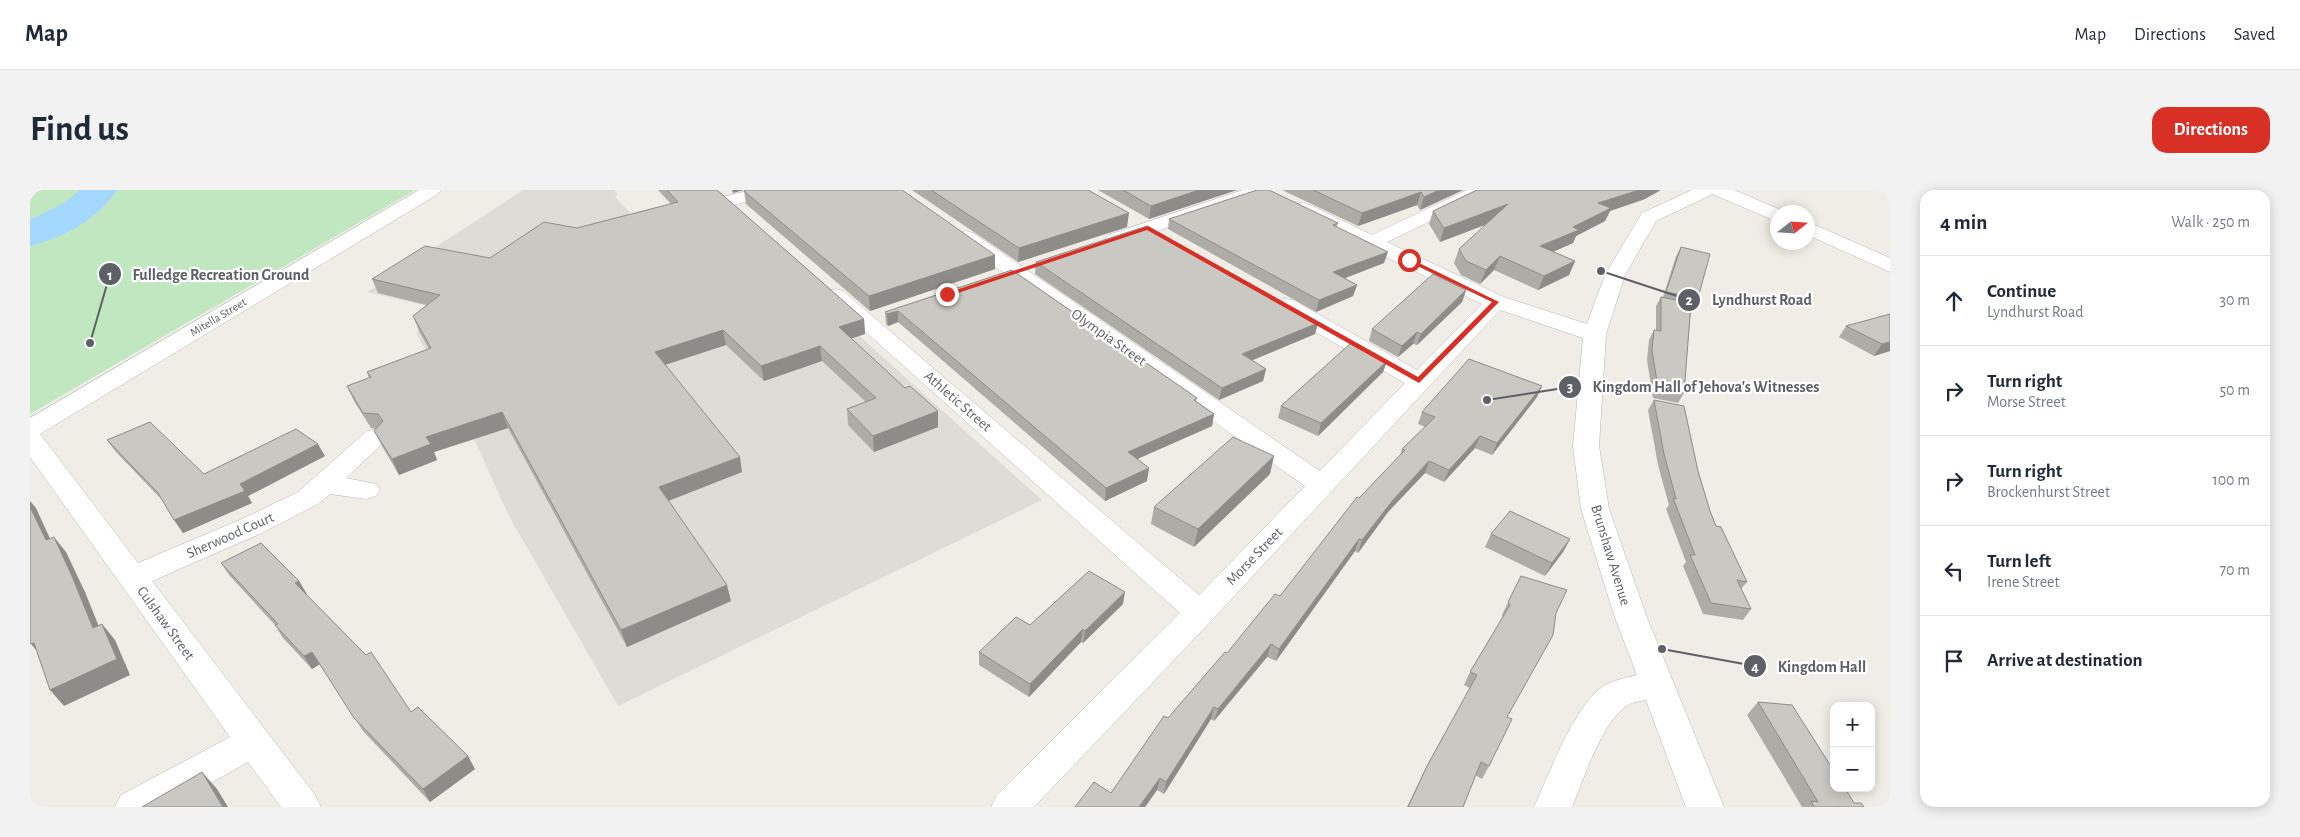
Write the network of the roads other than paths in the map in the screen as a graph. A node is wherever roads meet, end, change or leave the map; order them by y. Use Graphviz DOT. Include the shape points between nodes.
graph roads {
  1 [pos="432,190"];
  2 [pos="772,190"];
  3 [pos="1481,190"];
  4 [pos="1707,190"];
  5 [pos="1718,190"];
  6 [pos="1273,195"];
  7 [pos="722,196"];
  8 [pos="1770,212"];
  9 [pos="1123,214"];
  10 [pos="751,220"];
  11 [pos="952,228"];
  12 [pos="1148,228"];
  13 [pos="1815,231"];
  14 [pos="1174,242"];
  15 [pos="1372,242"];
  16 [pos="1095,245"];
  17 [pos="1042,263"];
  18 [pos="1890,266"];
  19 [pos="1015,272"];
  20 [pos="817,278"];
  21 [pos="990,280"];
  22 [pos="1270,296"];
  23 [pos="1496,302"];
  24 [pos="1595,334"];
  25 [pos="1419,381"];
  26 [pos="30,429"];
  27 [pos="376,437"];
  28 [pos="30,439"];
  29 [pos="324,484"];
  30 [pos="1322,484"];
  31 [pos="366,490"];
  32 [pos="132,578"];
  33 [pos="1200,613"];
  34 [pos="1657,685"];
  35 [pos="253,742"];
  36 [pos="134,807"];
  37 [pos="302,807"];
  38 [pos="1010,807"];
  39 [pos="1553,807"];
  40 [pos="1705,807"];
  1 -- 26 [label="street, Mitella Street"];
  2 -- 7 [label="street"];
  3 -- 15 [label="street"];
  4 -- 24 [label="street, Brunshaw Avenue" via="1649,217 1615,275"];
  5 -- 8 [label="street"];
  6 -- 12 [label="street"];
  6 -- 15 [label="street"];
  7 -- 10 [label="street"];
  9 -- 12 [label="street"];
  11 -- 19 [label="street, Olympia Street"];
  12 -- 14 [label="street"];
  12 -- 16 [label="street"];
  13 -- 18 [label="street"];
  15 -- 23 [label="street"];
  17 -- 19 [label="street"];
  19 -- 21 [label="street"];
  19 -- 30 [label="street, Olympia Street"];
  20 -- 33 [label="street, Athletic Street" via="876,318"];
  22 -- 25 [label="street"];
  23 -- 24 [label="street"];
  23 -- 25 [label="street, Morse Street"];
  24 -- 34 [label="street, Brunshaw Avenue" via="1586,446 1595,508"];
  25 -- 30 [label="street, Morse Street"];
  27 -- 29 [label="street, Sherwood Court"];
  28 -- 32 [label="street, Culshaw Street"];
  29 -- 31 [label="street"];
  29 -- 32 [label="street, Sherwood Court" via="308,498 252,526"];
  30 -- 33 [label="street, Morse Street"];
  32 -- 35 [label="street, Culshaw Street"];
  33 -- 38 [label="street, Morse Street"];
  34 -- 39 [label="street" via="1630,690 1610,700 1593,725"];
  34 -- 40 [label="street, Brunshaw Avenue"];
  35 -- 36 [label="street"];
  35 -- 37 [label="street, Culshaw Street"];
}
